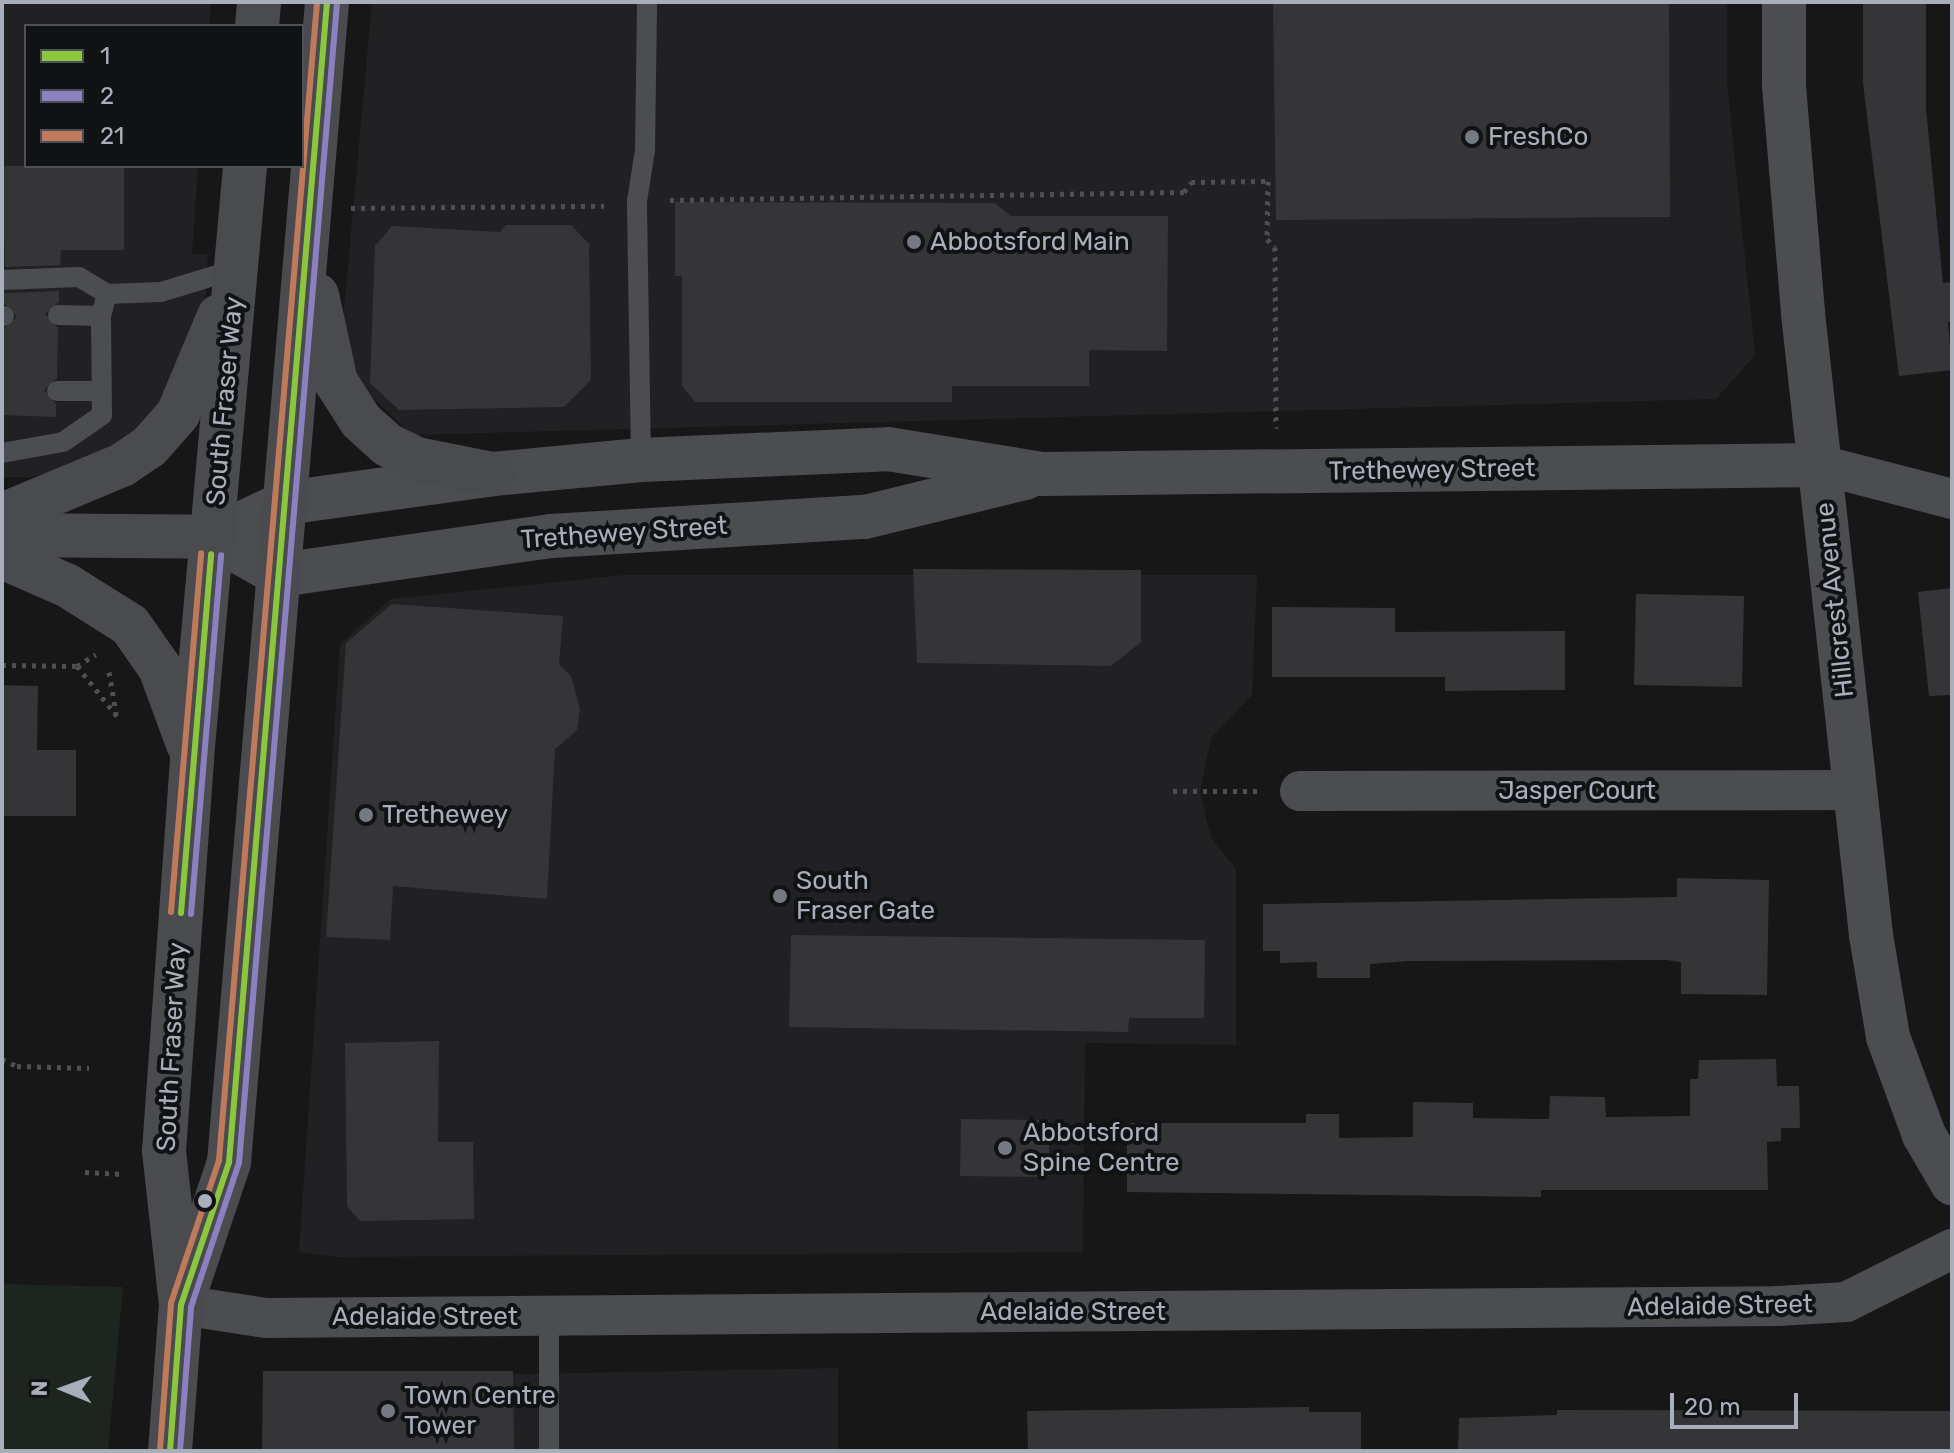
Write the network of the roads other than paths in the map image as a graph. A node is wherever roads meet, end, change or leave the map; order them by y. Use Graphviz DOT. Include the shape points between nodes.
graph roads {
  1 [pos="259,2"];
  2 [pos="327,2"];
  3 [pos="647,2"];
  4 [pos="1784,2"];
  5 [pos="257,24"];
  6 [pos="245,168"];
  7 [pos="306,260"];
  8 [pos="236,269"];
  9 [pos="2,280"];
  10 [pos="107,294"];
  11 [pos="58,315"];
  12 [pos="101,316"];
  13 [pos="57,391"];
  14 [pos="101,391"];
  15 [pos="2,453"];
  16 [pos="641,460"];
  17 [pos="1821,465"];
  18 [pos="493,474"];
  19 [pos="1043,474"];
  20 [pos="1952,499"];
  21 [pos="285,503"];
  22 [pos="2,515"];
  23 [pos="2,535"];
  24 [pos="213,537"];
  25 [pos="2,557"];
  26 [pos="280,575"];
  27 [pos="192,758"];
  28 [pos="1854,790"];
  29 [pos="1300,791"];
  30 [pos="1952,1183"];
  31 [pos="1952,1249"];
  32 [pos="181,1305"];
  33 [pos="549,1316"];
  34 [pos="170,1451"];
  35 [pos="549,1451"];
  1 -- 5 [label="main road"];
  2 -- 7 [label="main road, South Fraser Way"];
  3 -- 16 [label="lane" via="645,150 637,201"];
  4 -- 17 [label="street, Hillcrest Avenue" via="1785,101"];
  6 -- 8 [label="main road, South Fraser Way"];
  7 -- 18 [label="main road" via="336,382 361,421 388,445 417,459"];
  7 -- 21 [label="main road, South Fraser Way"];
  8 -- 10 [label="lane" via="161,292"];
  8 -- 22 [label="main road" via="178,414 149,447 122,465"];
  8 -- 24 [label="main road, South Fraser Way"];
  9 -- 10 [label="lane" via="79,277"];
  10 -- 12 [label="lane"];
  11 -- 12 [label="lane"];
  12 -- 14 [label="lane"];
  13 -- 14 [label="lane"];
  14 -- 15 [label="lane" via="102,415 63,442"];
  16 -- 18 [label="street, Trethewey Street"];
  16 -- 19 [label="street, Trethewey Street" via="888,449"];
  17 -- 19 [label="street, Trethewey Street"];
  17 -- 20 [label="street"];
  17 -- 28 [label="street, Hillcrest Avenue"];
  18 -- 21 [label="street, Trethewey Street"];
  19 -- 26 [label="street, Trethewey Street" via="865,517 551,536"];
  21 -- 24 [label="street, Trethewey Street"];
  21 -- 26 [label="main road, South Fraser Way"];
  23 -- 24 [label="main road, Trethewey Street"];
  24 -- 26 [label="street, Trethewey Street"];
  24 -- 27 [label="main road, South Fraser Way"];
  25 -- 27 [label="main road" via="68,586 130,625 160,668"];
  26 -- 32 [label="main road, South Fraser Way" via="229,1162"];
  27 -- 32 [label="main road, South Fraser Way" via="164,1151"];
  28 -- 29 [label="street, Jasper Court"];
  28 -- 30 [label="street, Hillcrest Avenue" via="1888,1037 1924,1135"];
  31 -- 33 [label="street, Adelaide Street" via="1846,1302 1778,1306"];
  32 -- 33 [label="street, Adelaide Street" via="266,1318"];
  32 -- 34 [label="main road, South Fraser Way"];
  33 -- 35 [label="lane"];
}
